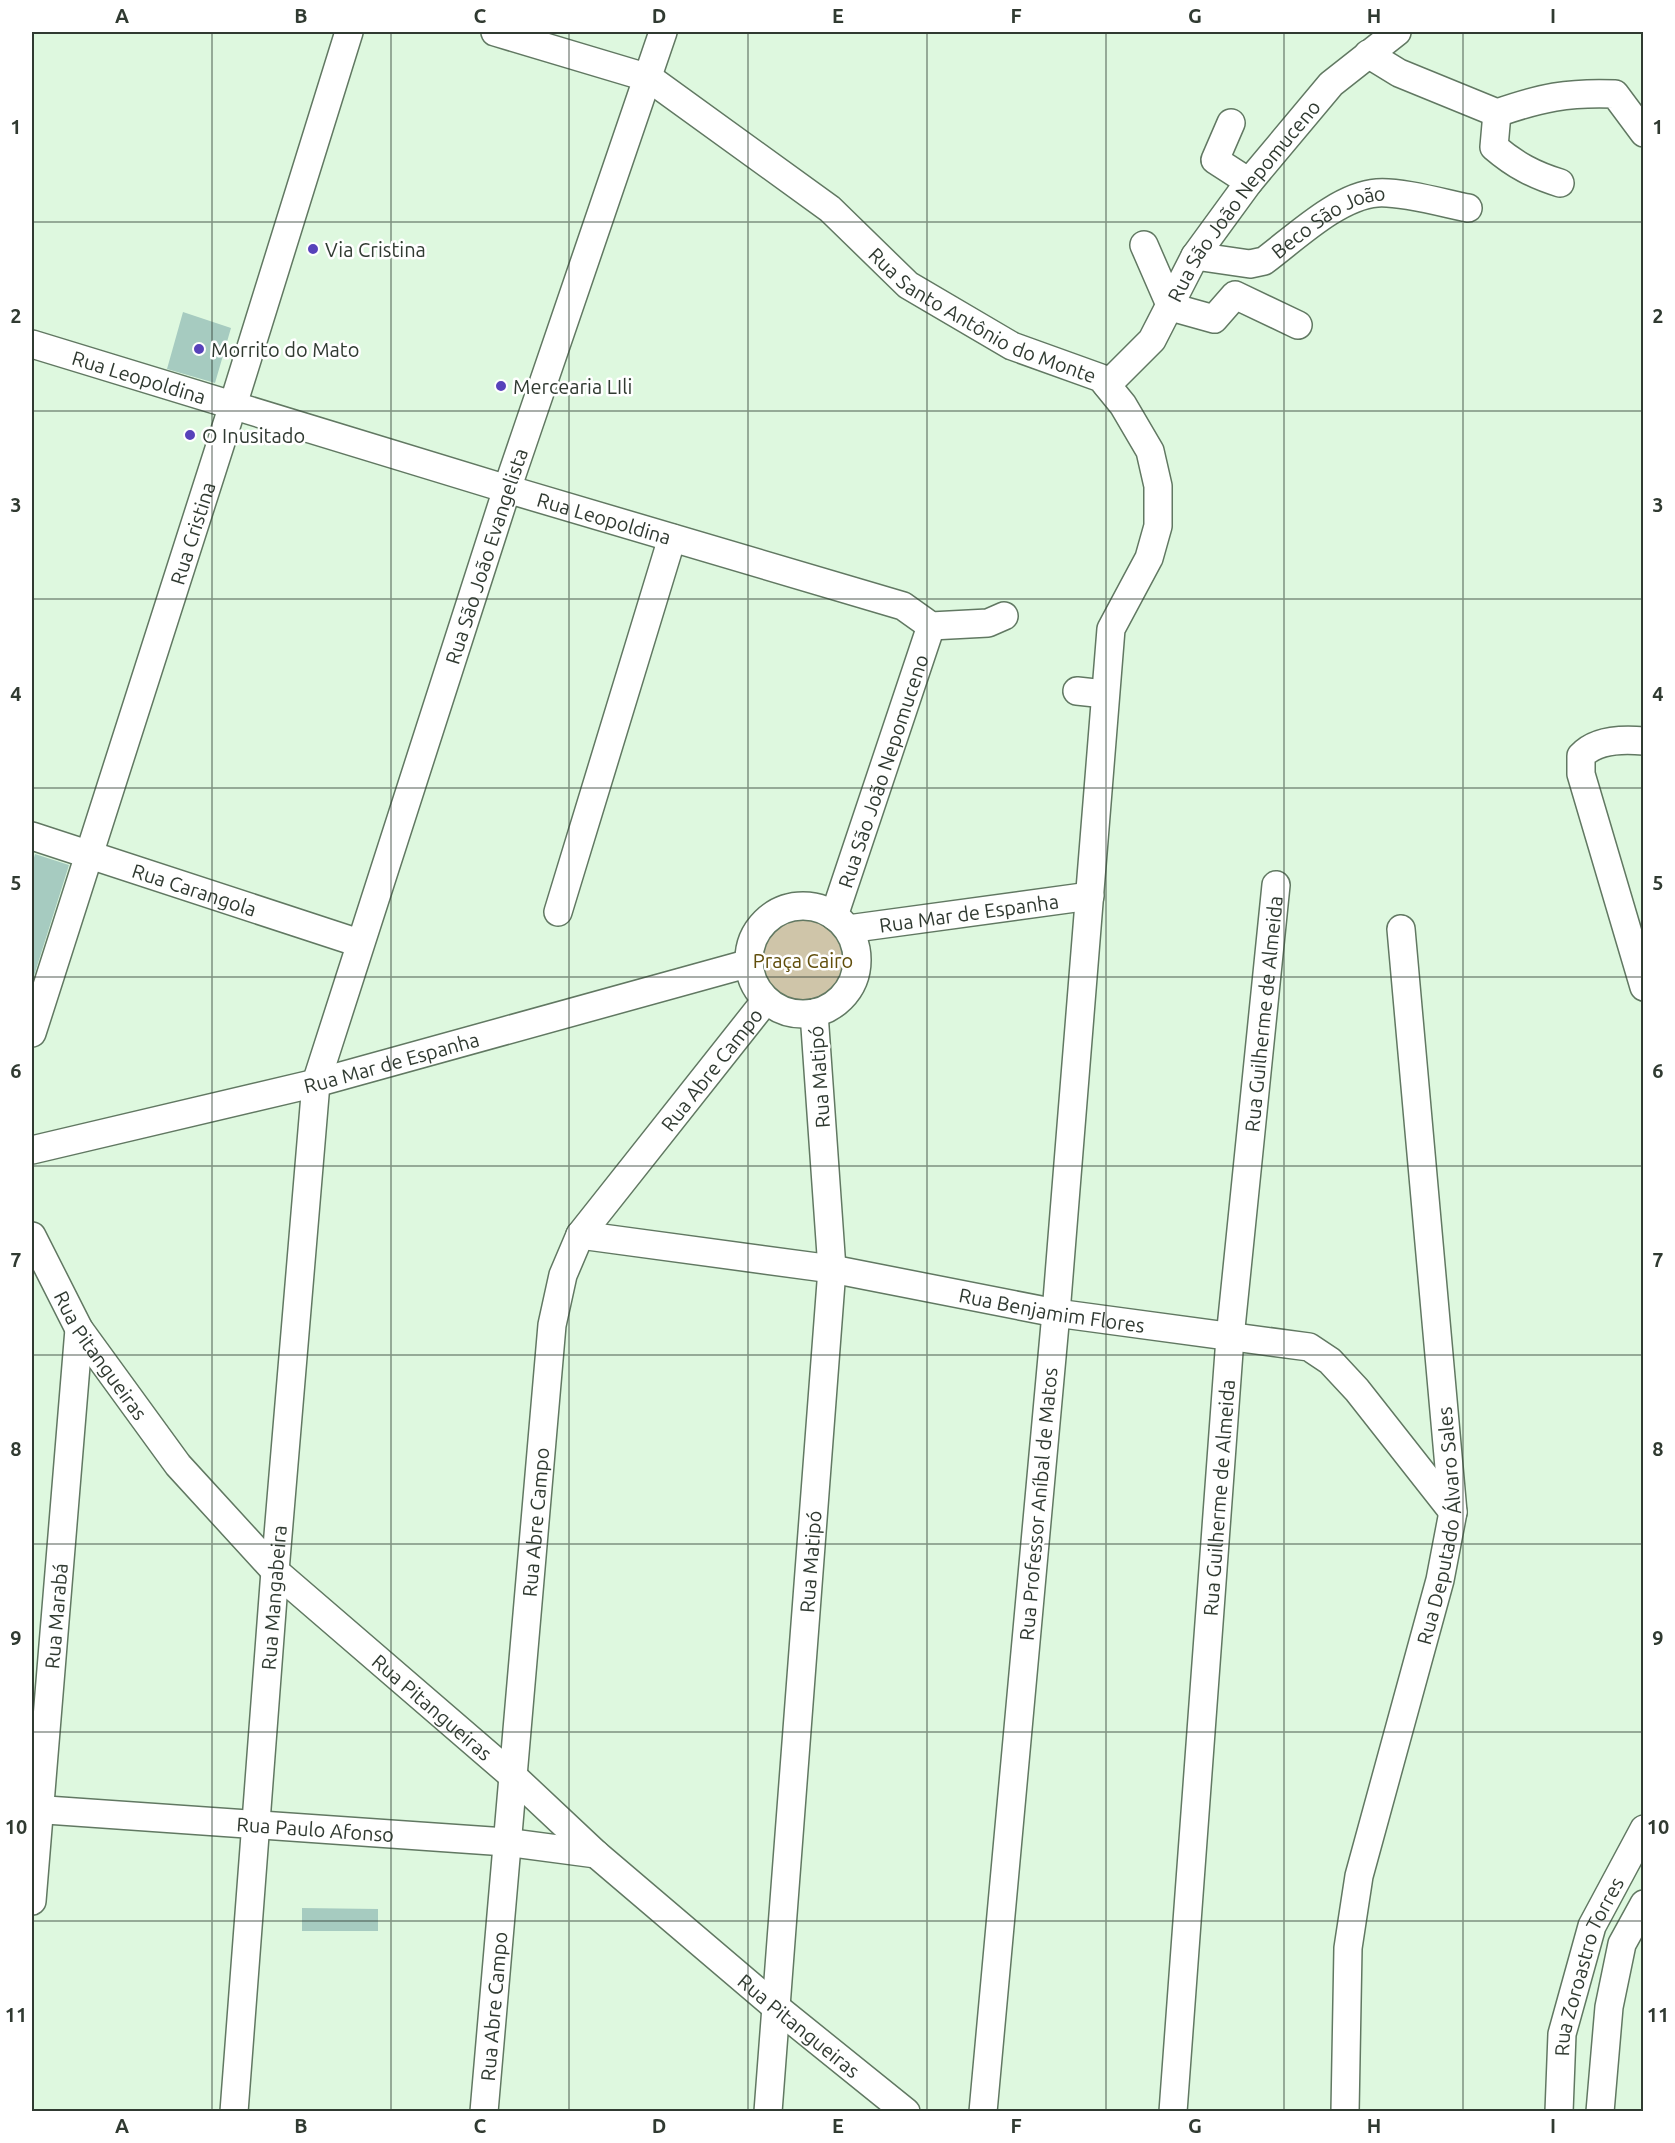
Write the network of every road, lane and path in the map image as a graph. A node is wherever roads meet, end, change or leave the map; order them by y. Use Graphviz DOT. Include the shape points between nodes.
graph roads {
  1 [pos="349,32"];
  2 [pos="495,32"];
  3 [pos="663,32"];
  4 [pos="1397,32"];
  5 [pos="1368,54"];
  6 [pos="649,78"];
  7 [pos="1497,113"];
  8 [pos="1231,123"];
  9 [pos="1644,133"];
  10 [pos="1249,182"];
  11 [pos="1560,183"];
  12 [pos="1468,207"];
  13 [pos="1144,245"];
  14 [pos="1195,256"];
  15 [pos="1171,306"];
  16 [pos="1298,325"];
  17 [pos="32,344"];
  18 [pos="1107,385"];
  19 [pos="233,405"];
  20 [pos="507,489"];
  21 [pos="672,538"];
  22 [pos="1004,616"];
  23 [pos="931,626"];
  24 [pos="1077,691"];
  25 [pos="1106,694"];
  26 [pos="1644,741"];
  27 [pos="32,836"];
  28 [pos="88,856"];
  29 [pos="1276,885"];
  30 [pos="1090,896"];
  31 [pos="558,912"];
  32 [pos="841,922"];
  33 [pos="1401,929"];
  34 [pos="359,943"];
  35 [pos="750,963"];
  36 [pos="1644,987"];
  37 [pos="766,1000"];
  38 [pos="814,1012"];
  39 [pos="32,1033"];
  40 [pos="315,1083"];
  41 [pos="32,1150"];
  42 [pos="580,1235"];
  43 [pos="32,1236"];
  44 [pos="832,1269"];
  45 [pos="1056,1313"];
  46 [pos="79,1329"];
  47 [pos="1230,1338"];
  48 [pos="1453,1512"];
  49 [pos="274,1571"];
  50 [pos="514,1777"];
  51 [pos="35,1810"];
  52 [pos="257,1824"];
  53 [pos="1644,1829"];
  54 [pos="506,1842"];
  55 [pos="596,1854"];
  56 [pos="32,1901"];
  57 [pos="1644,1904"];
  58 [pos="777,2008"];
  59 [pos="234,2112"];
  60 [pos="484,2112"];
  61 [pos="768,2112"];
  62 [pos="906,2112"];
  63 [pos="983,2112"];
  64 [pos="1173,2112"];
  65 [pos="1345,2112"];
  66 [pos="1559,2112"];
  67 [pos="1600,2112"];
  1 -- 19 [label="street, Rua Cristina"];
  2 -- 6 [label="street, Rua Santo Antônio do Monte"];
  3 -- 6 [label="street, Rua São João Evangelista"];
  4 -- 5 [label="street, Rua São João Nepomuceno"];
  5 -- 7 [label="street" via="1399,73"];
  5 -- 10 [label="street, Rua São João Nepomuceno" via="1331,84"];
  6 -- 18 [label="street, Rua Santo Antônio do Monte" via="830,210 908,285 1012,346 1101,378"];
  6 -- 20 [label="street, Rua São João Evangelista"];
  7 -- 9 [label="street" via="1535,100 1576,93 1615,94"];
  7 -- 11 [label="street" via="1494,147 1514,164"];
  8 -- 10 [label="street" via="1215,160"];
  10 -- 14 [label="street, Rua São João Nepomuceno"];
  12 -- 14 [label="street, Beco São João" via="1377,193 1348,199 1264,261 1250,264"];
  13 -- 15 [label="street"];
  14 -- 15 [label="street, Rua São João Nepomuceno"];
  15 -- 16 [label="street" via="1214,319 1235,295"];
  15 -- 18 [label="street, Rua São João Nepomuceno" via="1152,340"];
  17 -- 19 [label="street, Rua Leopoldina"];
  18 -- 25 [label="street, Rua Santo Antônio do Monte" via="1150,451 1158,486 1158,526 1149,558 1111,629"];
  19 -- 20 [label="street, Rua Leopoldina"];
  19 -- 28 [label="street, Rua Cristina"];
  20 -- 21 [label="street, Rua Leopoldina"];
  20 -- 34 [label="street, Rua São João Evangelista"];
  21 -- 23 [label="street, Rua Leopoldina" via="903,606"];
  21 -- 31 [label="street"];
  22 -- 23 [label="street" via="988,623"];
  23 -- 32 [label="street, Rua São João Nepomuceno"];
  24 -- 25 [label="street"];
  25 -- 30 [label="street, Rua Santo Antônio do Monte"];
  26 -- 36 [label="street" via="1628,739 1589,747 1581,756 1581,774"];
  27 -- 28 [label="street, Rua Carangola"];
  28 -- 34 [label="street, Rua Carangola"];
  28 -- 39 [label="street, Rua Cristina"];
  29 -- 47 [label="street, Rua Guilherme de Almeida"];
  30 -- 32 [label="street, Rua Mar de Espanha"];
  30 -- 45 [label="street, Rua Professor Aníbal de Matos"];
  32 -- 35 [label="street" via="821,909 806,906 777,913 756,934"];
  32 -- 38 [label="street" via="855,945 853,980 831,1006"];
  33 -- 48 [label="street, Rua Deputado Álvaro Sales"];
  34 -- 40 [label="street, Rua São João Evangelista"];
  35 -- 37 [label="street" via="753,980"];
  35 -- 40 [label="street, Rua Mar de Espanha"];
  37 -- 38 [label="street" via="791,1012"];
  37 -- 42 [label="street, Rua Abre Campo"];
  38 -- 44 [label="street, Rua Matipó"];
  40 -- 41 [label="street, Rua Mar de Espanha"];
  40 -- 49 [label="street, Rua Mangabeira"];
  42 -- 44 [label="street, Rua Benjamim Flores"];
  42 -- 50 [label="street, Rua Abre Campo" via="563,1275 552,1325"];
  43 -- 46 [label="street, Rua Pitangueiras"];
  44 -- 45 [label="street, Rua Benjamim Flores"];
  44 -- 58 [label="street, Rua Matipó"];
  45 -- 47 [label="street, Rua Benjamim Flores"];
  45 -- 63 [label="street, Rua Professor Aníbal de Matos"];
  46 -- 49 [label="street, Rua Pitangueiras" via="178,1465"];
  46 -- 51 [label="street, Rua Marabá"];
  47 -- 48 [label="street, Rua Benjamim Flores" via="1309,1347 1330,1360"];
  47 -- 64 [label="street, Rua Guilherme de Almeida"];
  48 -- 65 [label="street, Rua Deputado Álvaro Sales" via="1440,1580 1359,1876 1348,1948"];
  49 -- 50 [label="street, Rua Pitangueiras"];
  49 -- 52 [label="street, Rua Mangabeira"];
  50 -- 54 [label="street, Rua Abre Campo"];
  50 -- 55 [label="street, Rua Pitangueiras"];
  51 -- 52 [label="street, Rua Paulo Afonso"];
  51 -- 56 [label="street, Rua Marabá"];
  52 -- 54 [label="street, Rua Paulo Afonso"];
  52 -- 59 [label="street, Rua Mangabeira"];
  53 -- 66 [label="street, Rua Zoroastro Torres" via="1592,1926 1562,2034"];
  54 -- 55 [label="street, Rua Paulo Afonso"];
  54 -- 60 [label="street, Rua Abre Campo"];
  55 -- 58 [label="street, Rua Pitangueiras"];
  57 -- 67 [label="street" via="1622,1944 1609,2007"];
  58 -- 61 [label="street, Rua Matipó"];
  58 -- 62 [label="street, Rua Pitangueiras"];
}
